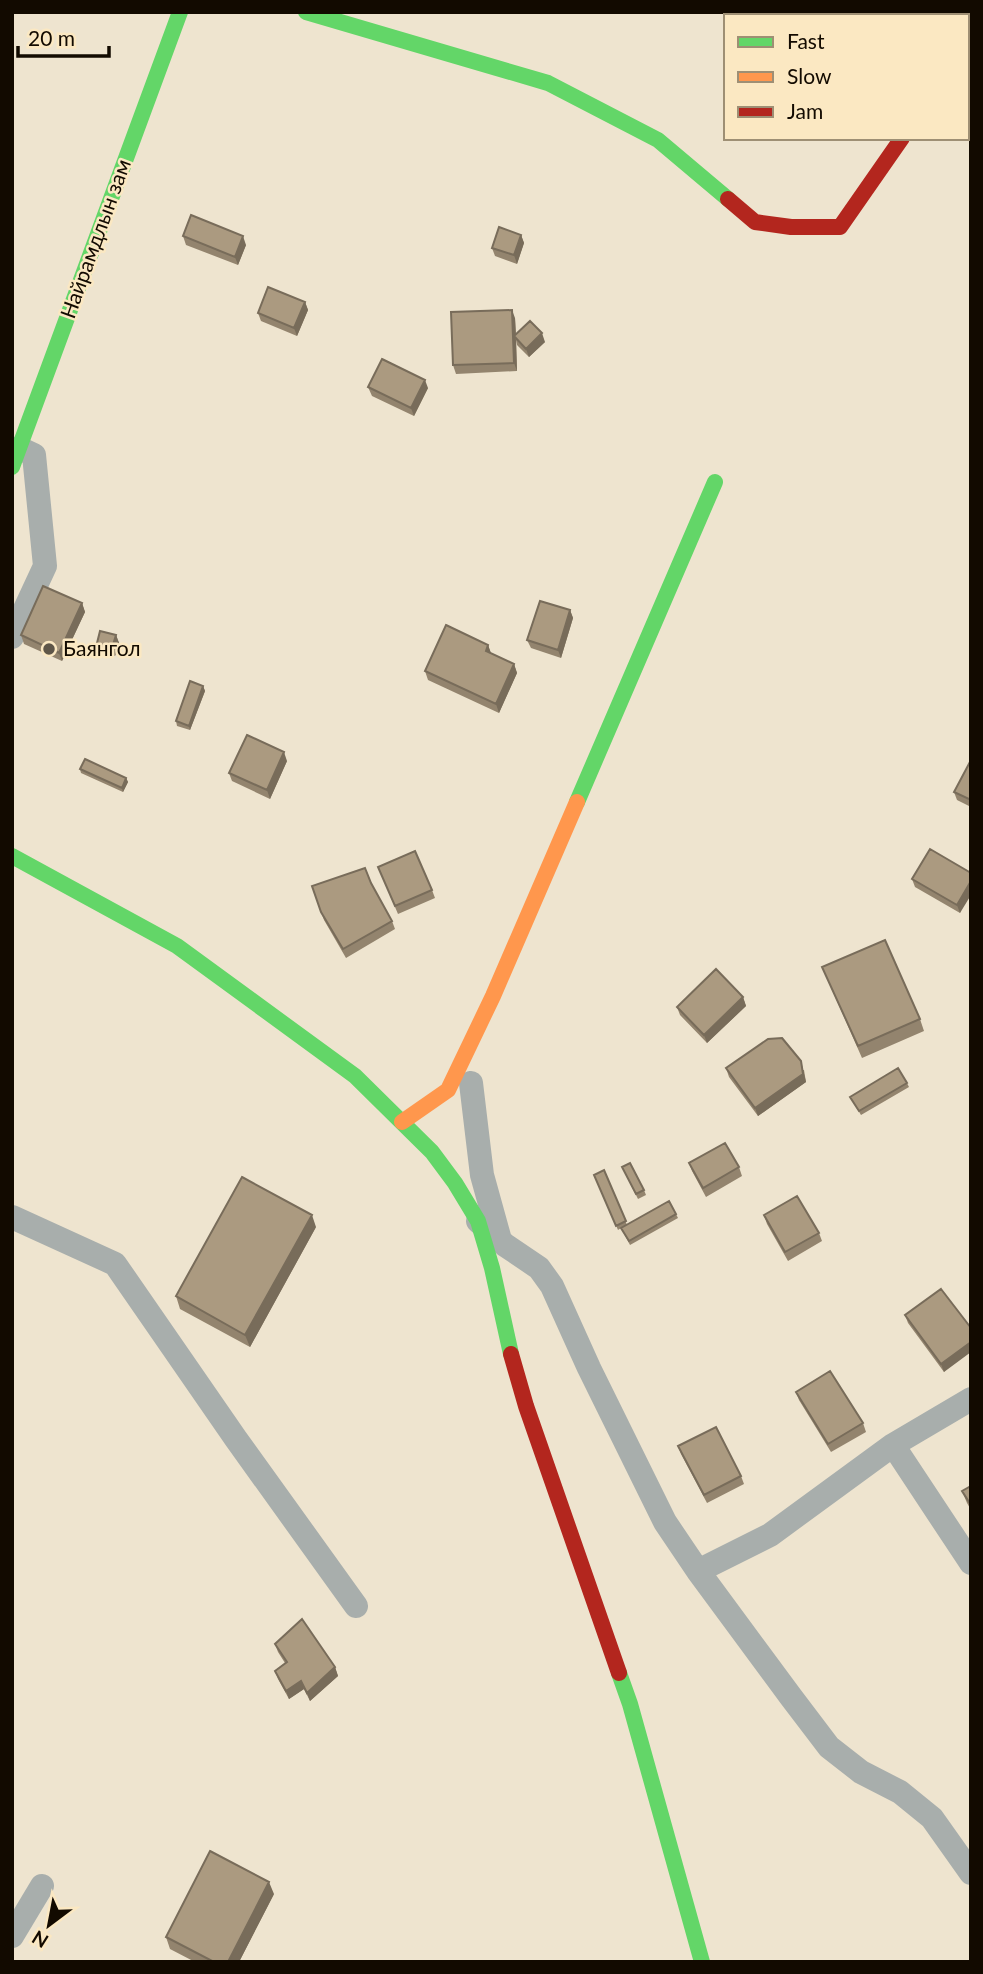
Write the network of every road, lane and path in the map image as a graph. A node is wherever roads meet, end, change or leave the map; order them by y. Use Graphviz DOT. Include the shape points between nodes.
graph roads {
  1 [pos="180,12"];
  2 [pos="306,12"];
  3 [pos="901,140"];
  4 [pos="21,414"];
  5 [pos="16,458"];
  6 [pos="715,482"];
  7 [pos="12,637"];
  8 [pos="12,856"];
  9 [pos="471,1083"];
  10 [pos="402,1122"];
  11 [pos="12,1217"];
  12 [pos="478,1221"];
  13 [pos="500,1241"];
  14 [pos="971,1399"];
  15 [pos="893,1445"];
  16 [pos="971,1563"];
  17 [pos="698,1571"];
  18 [pos="356,1606"];
  19 [pos="971,1873"];
  20 [pos="42,1886"];
  21 [pos="12,1936"];
  22 [pos="702,1962"];
  1 -- 4 [label="street, Найрамдлын зам"];
  2 -- 3 [label="street" via="548,83 658,140 755,222 841,227"];
  4 -- 5 [label="street, Найрамдлын зам"];
  5 -- 7 [label="street" via="34,455 45,566"];
  6 -- 10 [label="street" via="448,1090"];
  8 -- 10 [label="street" via="177,946 355,1076"];
  9 -- 13 [label="street" via="482,1175"];
  10 -- 12 [label="street" via="432,1152"];
  11 -- 18 [label="street" via="116,1264"];
  12 -- 13 [label="street"];
  12 -- 22 [label="street" via="526,1406 630,1703"];
  13 -- 17 [label="street" via="539,1268 552,1286 665,1522"];
  14 -- 15 [label="street"];
  15 -- 16 [label="street"];
  15 -- 17 [label="street" via="770,1535"];
  17 -- 19 [label="street" via="829,1747 932,1818"];
  20 -- 21 [label="street"];
}
